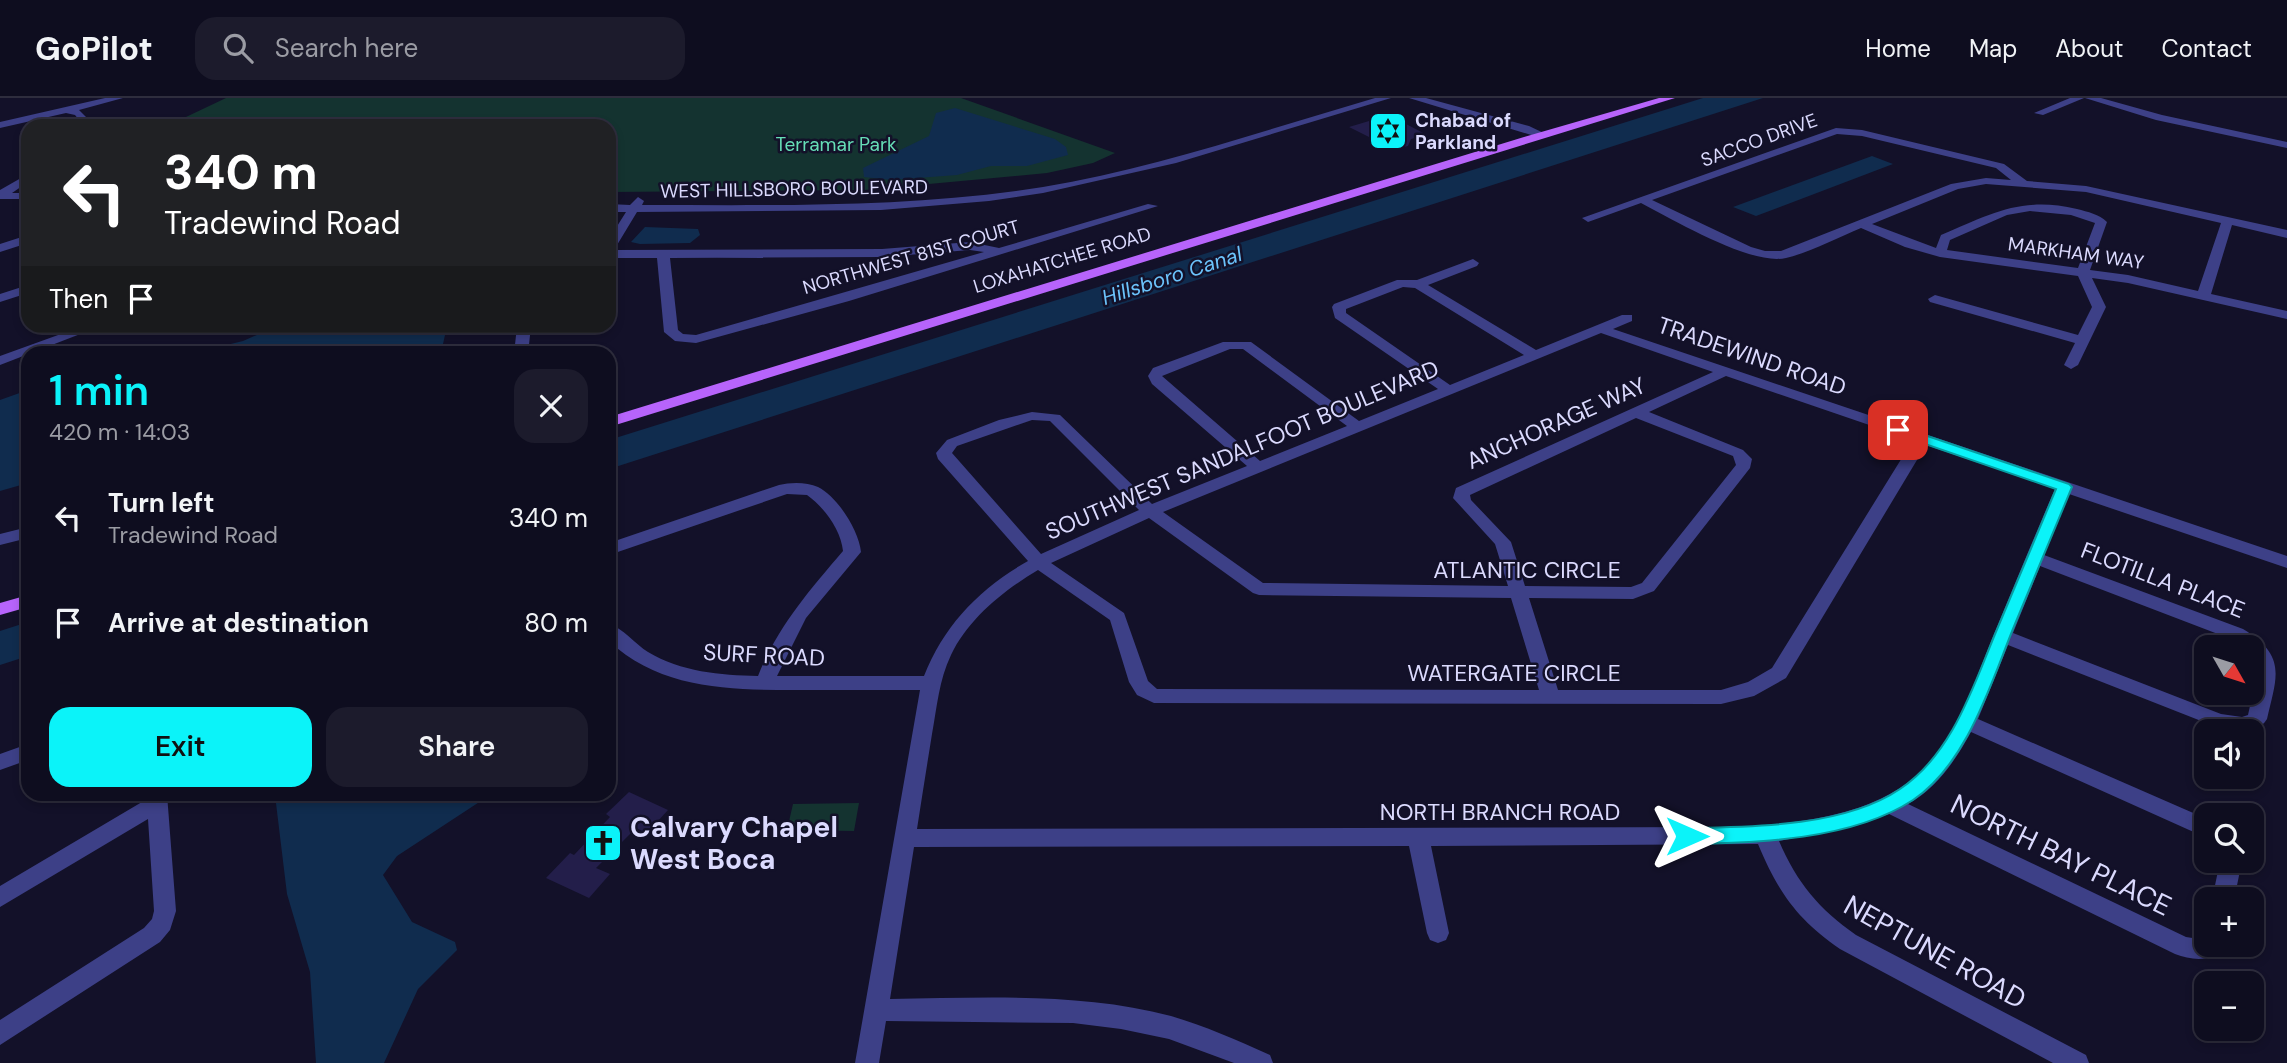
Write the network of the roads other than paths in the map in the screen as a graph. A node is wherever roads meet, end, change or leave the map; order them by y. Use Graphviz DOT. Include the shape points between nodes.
graph roads {
  1 [pos="59,98"];
  2 [pos="118,98"];
  3 [pos="1351,98"];
  4 [pos="1386,98"];
  5 [pos="1414,98"];
  6 [pos="1652,98"];
  7 [pos="1670,98"];
  8 [pos="2079,98"];
  9 [pos="2090,98"];
  10 [pos="67,110"];
  11 [pos="2039,113"];
  12 [pos="27,119"];
  13 [pos="63,119"];
  14 [pos="83,119"];
  15 [pos="21,120"];
  16 [pos="0,125"];
  17 [pos="1537,136"];
  18 [pos="2287,145"];
  19 [pos="21,171"];
  20 [pos="21,182"];
  21 [pos="0,183"];
  22 [pos="2023,183"];
  23 [pos="0,195"];
  24 [pos="21,196"];
  25 [pos="1643,200"];
  26 [pos="637,203"];
  27 [pos="617,205"];
  28 [pos="0,206"];
  29 [pos="1152,206"];
  30 [pos="21,207"];
  31 [pos="1588,218"];
  32 [pos="2228,220"];
  33 [pos="1861,224"];
  34 [pos="2287,234"];
  35 [pos="616,239"];
  36 [pos="21,241"];
  37 [pos="0,248"];
  38 [pos="929,249"];
  39 [pos="616,252"];
  40 [pos="1001,252"];
  41 [pos="1940,253"];
  42 [pos="663,255"];
  43 [pos="1473,264"];
  44 [pos="946,267"];
  45 [pos="2084,272"];
  46 [pos="1418,284"];
  47 [pos="21,292"];
  48 [pos="2204,294"];
  49 [pos="0,299"];
  50 [pos="1935,299"];
  51 [pos="2287,315"];
  52 [pos="1627,318"];
  53 [pos="1601,329"];
  54 [pos="75,333"];
  55 [pos="2083,341"];
  56 [pos="40,346"];
  57 [pos="21,353"];
  58 [pos="1535,355"];
  59 [pos="0,361"];
  60 [pos="2071,365"];
  61 [pos="1726,371"];
  62 [pos="1448,390"];
  63 [pos="1635,412"];
  64 [pos="616,420"];
  65 [pos="1357,427"];
  66 [pos="1922,439"];
  67 [pos="1258,467"];
  68 [pos="2064,487"];
  69 [pos="1150,511"];
  70 [pos="21,533"];
  71 [pos="0,540"];
  72 [pos="616,547"];
  73 [pos="2035,558"];
  74 [pos="1038,562"];
  75 [pos="2287,562"];
  76 [pos="1519,592"];
  77 [pos="21,603"];
  78 [pos="0,609"];
  79 [pos="616,636"];
  80 [pos="2003,636"];
  81 [pos="765,683"];
  82 [pos="932,683"];
  83 [pos="1551,698"];
  84 [pos="1966,722"];
  85 [pos="21,754"];
  86 [pos="0,762"];
  87 [pos="154,801"];
  88 [pos="157,801"];
  89 [pos="1888,804"];
  90 [pos="2194,823"];
  91 [pos="1765,835"];
  92 [pos="1419,836"];
  93 [pos="905,838"];
  94 [pos="0,897"];
  95 [pos="1438,933"];
  96 [pos="2194,949"];
  97 [pos="876,1010"];
  98 [pos="0,1034"];
  99 [pos="867,1063"];
  100 [pos="1261,1063"];
  101 [pos="2077,1063"];
  1 -- 10 [label="street"];
  2 -- 10 [label="street"];
  3 -- 26 [label="street, WEST HILLSBORO BOULEVARD" via="1125,162 1003,186 877,198"];
  4 -- 26 [label="street, WEST HILLSBORO BOULEVARD" via="1127,172 1011,195 877,208"];
  5 -- 17 [label="street"];
  6 -- 17 [label="main road, LOXAHATCHEE ROAD"];
  7 -- 17 [label="main road, LOXAHATCHEE ROAD"];
  8 -- 11 [label="street"];
  9 -- 18 [label="street"];
  10 -- 12 [label="street"];
  10 -- 13 [label="street"];
  10 -- 14 [label="street"];
  15 -- 16 [label="street"];
  17 -- 64 [label="main road, LOXAHATCHEE ROAD"];
  19 -- 21 [label="street"];
  20 -- 23 [label="street"];
  22 -- 25 [label="street, SACCO DRIVE" via="2000,166 1863,133 1836,131"];
  22 -- 32 [label="street" via="2086,189"];
  22 -- 33 [label="street" via="1965,183"];
  23 -- 24 [label="street"];
  25 -- 31 [label="street, SACCO DRIVE"];
  25 -- 33 [label="street" via="1765,255 1783,254"];
  26 -- 27 [label="street, WEST HILLSBORO BOULEVARD"];
  26 -- 35 [label="street"];
  28 -- 30 [label="street"];
  29 -- 40 [label="street, NORTHWEST 81ST COURT"];
  32 -- 34 [label="street"];
  32 -- 48 [label="street"];
  33 -- 41 [label="street, MARKHAM WAY"];
  36 -- 37 [label="street"];
  38 -- 40 [label="street" via="970,246"];
  38 -- 42 [label="street" via="868,254"];
  38 -- 44 [label="street" via="947,259"];
  39 -- 42 [label="street"];
  40 -- 44 [label="street, NORTHWEST 81ST COURT"];
  41 -- 45 [label="street, MARKHAM WAY"];
  41 -- 45 [label="street" via="1945,238 2011,209 2074,212 2091,215 2102,225"];
  42 -- 44 [label="street, NORTHWEST 81ST COURT" via="671,332 696,339"];
  43 -- 46 [label="street"];
  45 -- 48 [label="street, MARKHAM WAY"];
  45 -- 55 [label="street" via="2099,307"];
  46 -- 58 [label="street"];
  46 -- 62 [label="street" via="1402,283 1344,304 1338,311"];
  47 -- 49 [label="street"];
  48 -- 51 [label="street, MARKHAM WAY"];
  50 -- 55 [label="street"];
  52 -- 53 [label="street, SOUTHWEST SANDALFOOT BOULEVARD"];
  53 -- 58 [label="street, SOUTHWEST SANDALFOOT BOULEVARD"];
  53 -- 61 [label="street, TRADEWIND ROAD"];
  54 -- 56 [label="street"];
  55 -- 60 [label="street"];
  57 -- 59 [label="street"];
  58 -- 62 [label="street, SOUTHWEST SANDALFOOT BOULEVARD"];
  61 -- 63 [label="street, ANCHORAGE WAY"];
  61 -- 66 [label="street, TRADEWIND ROAD"];
  62 -- 65 [label="street, SOUTHWEST SANDALFOOT BOULEVARD"];
  63 -- 76 [label="street, ANCHORAGE WAY" via="1462,492 1465,505 1503,542"];
  63 -- 76 [label="street, ATLANTIC CIRCLE" via="1738,453 1744,465 1648,587 1633,593"];
  65 -- 67 [label="street, SOUTHWEST SANDALFOOT BOULEVARD"];
  65 -- 67 [label="street" via="1246,345 1228,345 1158,371 1157,381"];
  66 -- 68 [label="street, TRADEWIND ROAD"];
  66 -- 83 [label="street, WATERGATE CIRCLE" via="1779,673 1765,684 1711,698"];
  67 -- 69 [label="street, SOUTHWEST SANDALFOOT BOULEVARD"];
  68 -- 73 [label="street, NORTH BRANCH ROAD"];
  68 -- 75 [label="street, TRADEWIND ROAD"];
  69 -- 74 [label="street, SOUTHWEST SANDALFOOT BOULEVARD"];
  69 -- 74 [label="street, ATLANTIC CIRCLE" via="1048,415 1029,416 948,446 946,459"];
  69 -- 76 [label="street, ATLANTIC CIRCLE" via="1259,589"];
  70 -- 71 [label="street"];
  72 -- 81 [label="street" via="775,491 799,488 820,496 850,538 852,552 799,614"];
  73 -- 80 [label="street, NORTH BRANCH ROAD"];
  73 -- 80 [label="street, FLOTILLA PLACE" via="2255,643 2269,662 2257,719 2244,725 2220,721"];
  74 -- 82 [label="street, SOUTHWEST SANDALFOOT BOULEVARD" via="972,610 946,644"];
  74 -- 83 [label="street, WATERGATE CIRCLE" via="1118,617 1139,682 1154,696"];
  76 -- 83 [label="street, ANCHORAGE WAY"];
  77 -- 78 [label="main road"];
  79 -- 81 [label="street, SURF ROAD" via="641,658 684,675"];
  80 -- 84 [label="street, NORTH BRANCH ROAD"];
  81 -- 82 [label="street, SURF ROAD"];
  82 -- 93 [label="street, SOUTHWEST SANDALFOOT BOULEVARD"];
  84 -- 89 [label="street, NORTH BRANCH ROAD" via="1932,774"];
  84 -- 90 [label="street"];
  85 -- 86 [label="street"];
  87 -- 94 [label="street"];
  88 -- 98 [label="street" via="162,922 152,935"];
  89 -- 91 [label="street, NORTH BRANCH ROAD" via="1817,826"];
  89 -- 96 [label="street, NORTH BAY PLACE"];
  91 -- 92 [label="street, NORTH BRANCH ROAD"];
  91 -- 101 [label="street, NEPTUNE ROAD" via="1789,889 1820,924"];
  92 -- 93 [label="street, NORTH BRANCH ROAD"];
  92 -- 95 [label="street"];
  93 -- 97 [label="street, SOUTHWEST SANDALFOOT BOULEVARD"];
  97 -- 99 [label="street, SOUTHWEST SANDALFOOT BOULEVARD"];
  97 -- 100 [label="street" via="1061,1010 1111,1015 1178,1029"];
}
